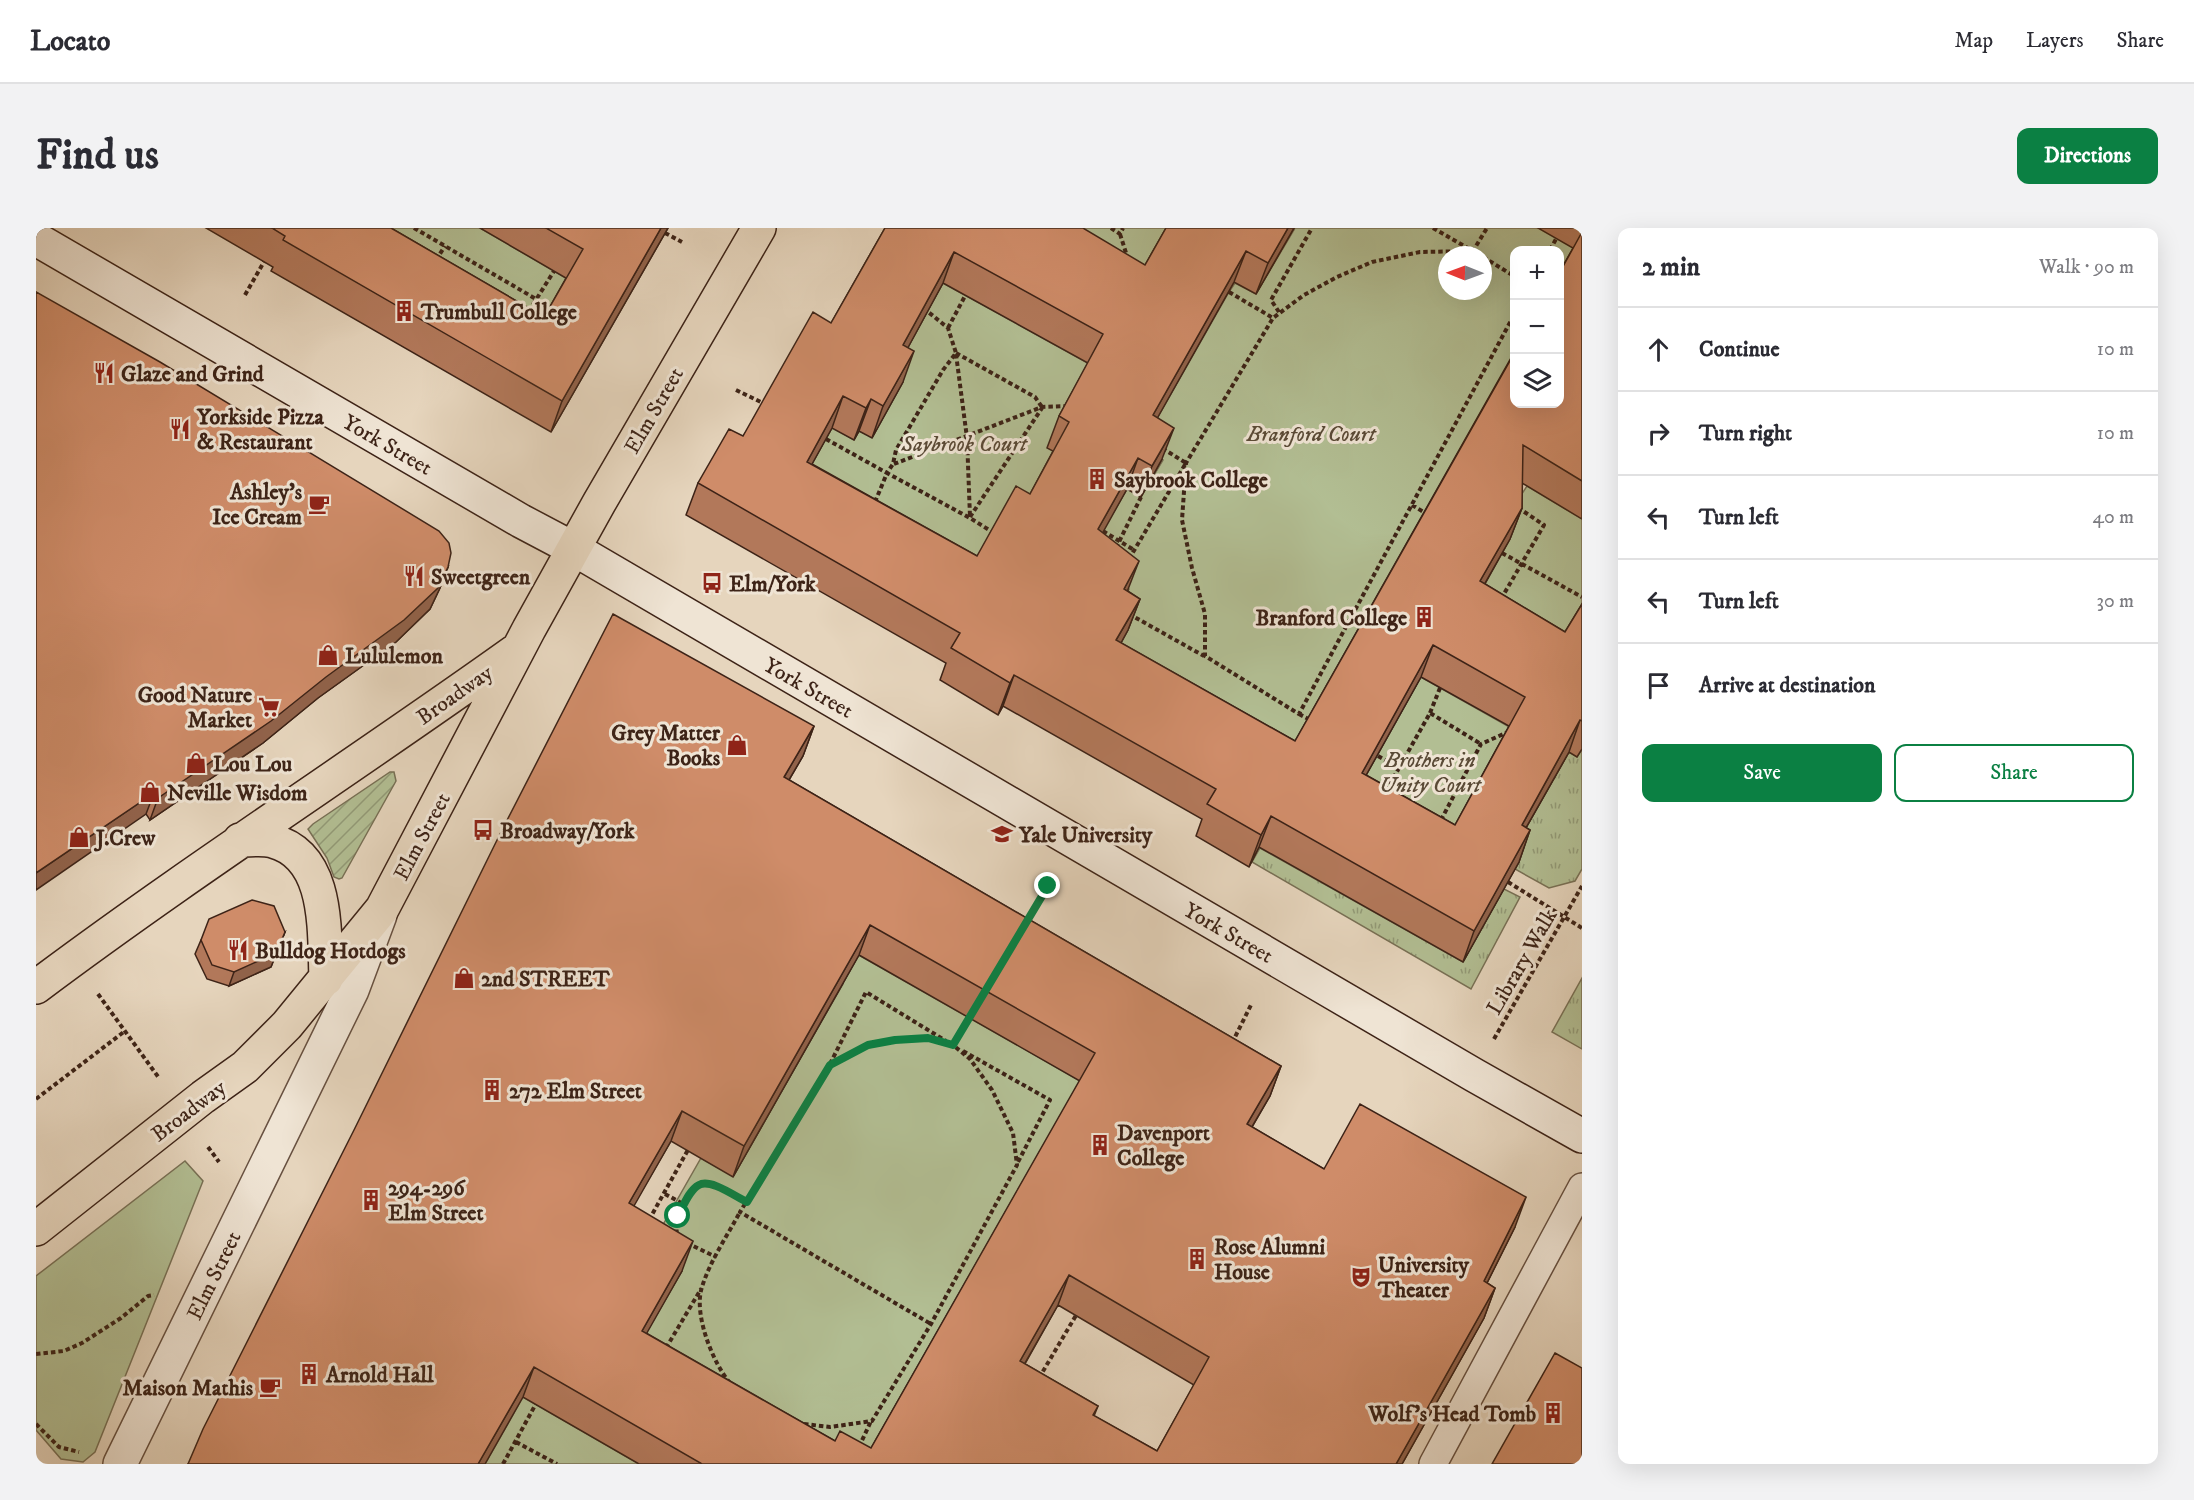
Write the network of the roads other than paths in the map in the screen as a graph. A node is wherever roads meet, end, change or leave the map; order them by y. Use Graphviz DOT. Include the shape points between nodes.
graph roads {
  1 [pos="759,228"];
  2 [pos="36,239"];
  3 [pos="574,549"];
  4 [pos="518,649"];
  5 [pos="240,840"];
  6 [pos="382,909"];
  7 [pos="326,978"];
  8 [pos="36,987"];
  9 [pos="1582,1136"];
  10 [pos="1582,1187"];
  11 [pos="36,1229"];
  12 [pos="120,1464"];
  13 [pos="1433,1464"];
  1 -- 3 [label="main road, Elm Street"];
  2 -- 3 [label="main road, York Street"];
  3 -- 4 [label="main road, Elm Street"];
  3 -- 9 [label="main road, York Street"];
  4 -- 5 [label="main road, Broadway"];
  4 -- 6 [label="main road, Elm Street"];
  5 -- 7 [label="main road" via="270,840 286,845 310,868 320,892"];
  5 -- 8 [label="main road, Broadway"];
  6 -- 7 [label="main road, Broadway"];
  6 -- 12 [label="main road, Elm Street" via="347,1000"];
  7 -- 11 [label="main road, Broadway" via="245,1067"];
  10 -- 13 [label="lane"];
}
